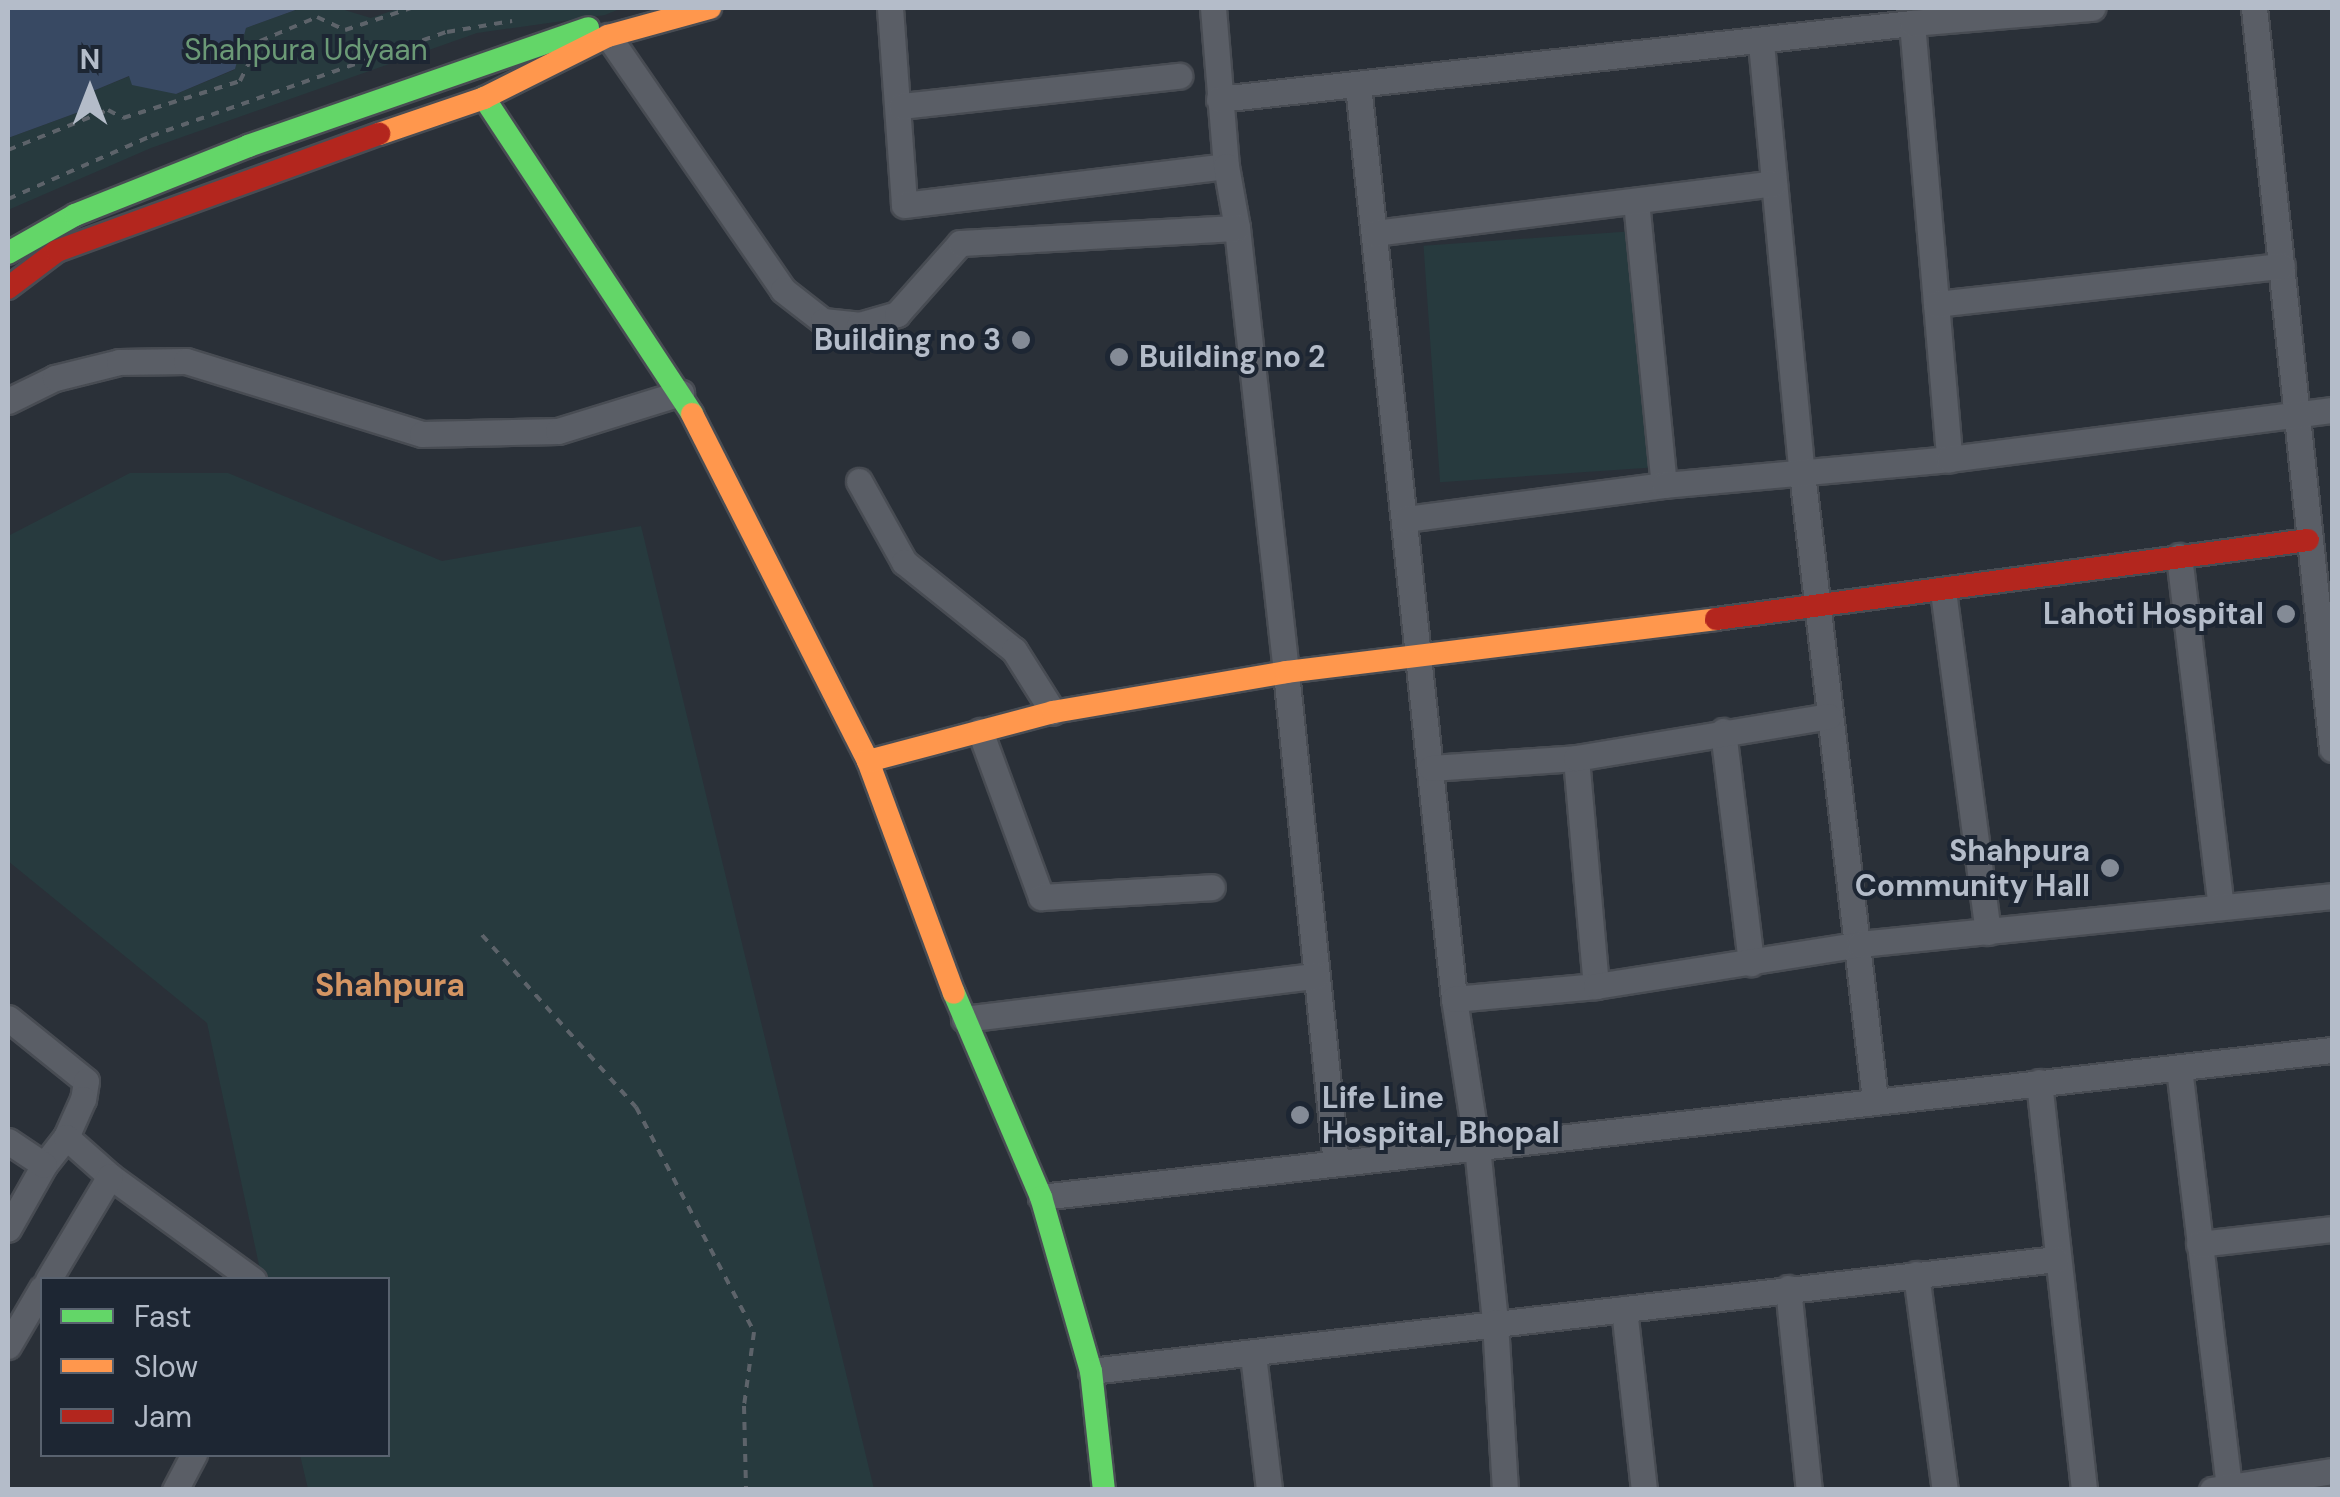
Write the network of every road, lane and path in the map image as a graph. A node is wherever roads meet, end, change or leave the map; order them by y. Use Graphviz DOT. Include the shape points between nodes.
graph roads {
  1 [pos="411,8"];
  2 [pos="655,8"];
  3 [pos="710,8"];
  4 [pos="890,8"];
  5 [pos="1213,8"];
  6 [pos="2092,8"];
  7 [pos="2254,8"];
  8 [pos="512,20"];
  9 [pos="1912,23"];
  10 [pos="608,36"];
  11 [pos="1761,43"];
  12 [pos="1179,76"];
  13 [pos="1358,85"];
  14 [pos="484,98"];
  15 [pos="1219,99"];
  16 [pos="900,106"];
  17 [pos="8,150"];
  18 [pos="1226,166"];
  19 [pos="1774,183"];
  20 [pos="8,199"];
  21 [pos="1636,201"];
  22 [pos="1237,228"];
  23 [pos="1374,233"];
  24 [pos="8,253"];
  25 [pos="2282,266"];
  26 [pos="8,288"];
  27 [pos="1936,304"];
  28 [pos="680,393"];
  29 [pos="8,402"];
  30 [pos="2332,410"];
  31 [pos="2298,413"];
  32 [pos="1949,460"];
  33 [pos="1802,473"];
  34 [pos="858,481"];
  35 [pos="1664,485"];
  36 [pos="1406,519"];
  37 [pos="2308,540"];
  38 [pos="2179,556"];
  39 [pos="1943,590"];
  40 [pos="1817,604"];
  41 [pos="1418,655"];
  42 [pos="1286,672"];
  43 [pos="1054,712"];
  44 [pos="1829,716"];
  45 [pos="980,731"];
  46 [pos="1723,731"];
  47 [pos="2332,748"];
  48 [pos="1576,758"];
  49 [pos="868,761"];
  50 [pos="1431,768"];
  51 [pos="1212,887"];
  52 [pos="2332,896"];
  53 [pos="2221,906"];
  54 [pos="1988,932"];
  55 [pos="482,935"];
  56 [pos="1860,944"];
  57 [pos="1750,963"];
  58 [pos="1316,976"];
  59 [pos="1596,986"];
  60 [pos="1454,999"];
  61 [pos="8,1018"];
  62 [pos="964,1019"];
  63 [pos="2332,1050"];
  64 [pos="2179,1068"];
  65 [pos="2038,1082"];
  66 [pos="1874,1100"];
  67 [pos="66,1137"];
  68 [pos="8,1141"];
  69 [pos="1477,1148"];
  70 [pos="1336,1162"];
  71 [pos="44,1164"];
  72 [pos="110,1176"];
  73 [pos="1041,1196"];
  74 [pos="8,1229"];
  75 [pos="2332,1230"];
  76 [pos="2200,1244"];
  77 [pos="2056,1259"];
  78 [pos="1916,1274"];
  79 [pos="50,1277"];
  80 [pos="249,1277"];
  81 [pos="1788,1288"];
  82 [pos="40,1291"];
  83 [pos="1624,1309"];
  84 [pos="1495,1322"];
  85 [pos="8,1346"];
  86 [pos="1253,1354"];
  87 [pos="1092,1370"];
  88 [pos="192,1457"];
  89 [pos="2332,1472"];
  90 [pos="2221,1488"];
  91 [pos="175,1490"];
  92 [pos="746,1490"];
  93 [pos="1104,1490"];
  94 [pos="1269,1490"];
  95 [pos="1505,1490"];
  96 [pos="1644,1490"];
  97 [pos="1809,1490"];
  98 [pos="1945,1490"];
  99 [pos="2084,1490"];
  1 -- 17 [label="path" via="345,30 317,17 260,41 240,81 124,118 108,110"];
  2 -- 24 [label="street" via="489,59 248,146 75,215"];
  3 -- 10 [label="street"];
  4 -- 16 [label="street"];
  5 -- 15 [label="street"];
  6 -- 9 [label="street"];
  7 -- 25 [label="street"];
  8 -- 20 [label="path" via="447,32 151,136"];
  9 -- 11 [label="street"];
  9 -- 27 [label="street"];
  10 -- 14 [label="street"];
  10 -- 22 [label="street" via="783,290 823,320 859,325 896,314 960,243"];
  11 -- 13 [label="street"];
  11 -- 19 [label="street"];
  12 -- 16 [label="street"];
  13 -- 15 [label="street"];
  13 -- 23 [label="street"];
  14 -- 26 [label="street" via="160,210 57,252"];
  14 -- 28 [label="street"];
  15 -- 18 [label="street"];
  16 -- 18 [label="street" via="904,205"];
  18 -- 22 [label="street"];
  19 -- 21 [label="street"];
  19 -- 33 [label="street"];
  21 -- 23 [label="street"];
  21 -- 35 [label="street"];
  22 -- 42 [label="street"];
  23 -- 36 [label="street"];
  25 -- 27 [label="street"];
  25 -- 31 [label="street"];
  27 -- 32 [label="street"];
  28 -- 29 [label="street" via="558,431 422,434 186,360 119,362 55,378"];
  28 -- 49 [label="street"];
  30 -- 31 [label="street"];
  31 -- 32 [label="street"];
  31 -- 37 [label="street"];
  32 -- 33 [label="street"];
  33 -- 35 [label="street"];
  33 -- 40 [label="street"];
  34 -- 43 [label="street" via="904,562 1014,650"];
  35 -- 36 [label="street"];
  36 -- 41 [label="street"];
  37 -- 38 [label="street"];
  37 -- 47 [label="street"];
  38 -- 39 [label="street"];
  38 -- 53 [label="street"];
  39 -- 40 [label="street"];
  39 -- 54 [label="street"];
  40 -- 41 [label="street"];
  40 -- 44 [label="street"];
  41 -- 42 [label="street"];
  41 -- 50 [label="street"];
  42 -- 43 [label="street"];
  42 -- 58 [label="street"];
  43 -- 45 [label="street"];
  44 -- 46 [label="street"];
  44 -- 56 [label="street"];
  45 -- 49 [label="street"];
  45 -- 51 [label="street" via="1041,897"];
  46 -- 48 [label="street"];
  46 -- 57 [label="street"];
  48 -- 50 [label="street"];
  48 -- 59 [label="street"];
  49 -- 62 [label="street"];
  50 -- 60 [label="street"];
  52 -- 53 [label="street"];
  53 -- 54 [label="street"];
  54 -- 56 [label="street"];
  55 -- 92 [label="path" via="636,1107 754,1332 744,1406"];
  56 -- 57 [label="street"];
  56 -- 66 [label="street"];
  57 -- 59 [label="street"];
  58 -- 62 [label="street"];
  58 -- 70 [label="street"];
  59 -- 60 [label="street"];
  60 -- 69 [label="street"];
  61 -- 67 [label="street" via="86,1080"];
  62 -- 73 [label="street"];
  63 -- 64 [label="street"];
  64 -- 65 [label="street"];
  64 -- 76 [label="street"];
  65 -- 66 [label="street"];
  65 -- 77 [label="street"];
  66 -- 69 [label="street"];
  67 -- 71 [label="street"];
  67 -- 72 [label="street"];
  68 -- 71 [label="street"];
  69 -- 70 [label="street"];
  69 -- 84 [label="street"];
  70 -- 73 [label="street"];
  71 -- 74 [label="street"];
  72 -- 79 [label="street"];
  72 -- 80 [label="street"];
  73 -- 87 [label="street"];
  75 -- 76 [label="street"];
  76 -- 90 [label="street"];
  77 -- 78 [label="street"];
  77 -- 99 [label="street"];
  78 -- 81 [label="street"];
  78 -- 98 [label="street"];
  81 -- 83 [label="street"];
  81 -- 97 [label="street"];
  82 -- 85 [label="street"];
  83 -- 84 [label="street"];
  83 -- 96 [label="street"];
  84 -- 86 [label="street"];
  84 -- 95 [label="street"];
  86 -- 87 [label="street"];
  86 -- 94 [label="street"];
  87 -- 93 [label="street"];
  88 -- 91 [label="street"];
  89 -- 90 [label="street"];
}
